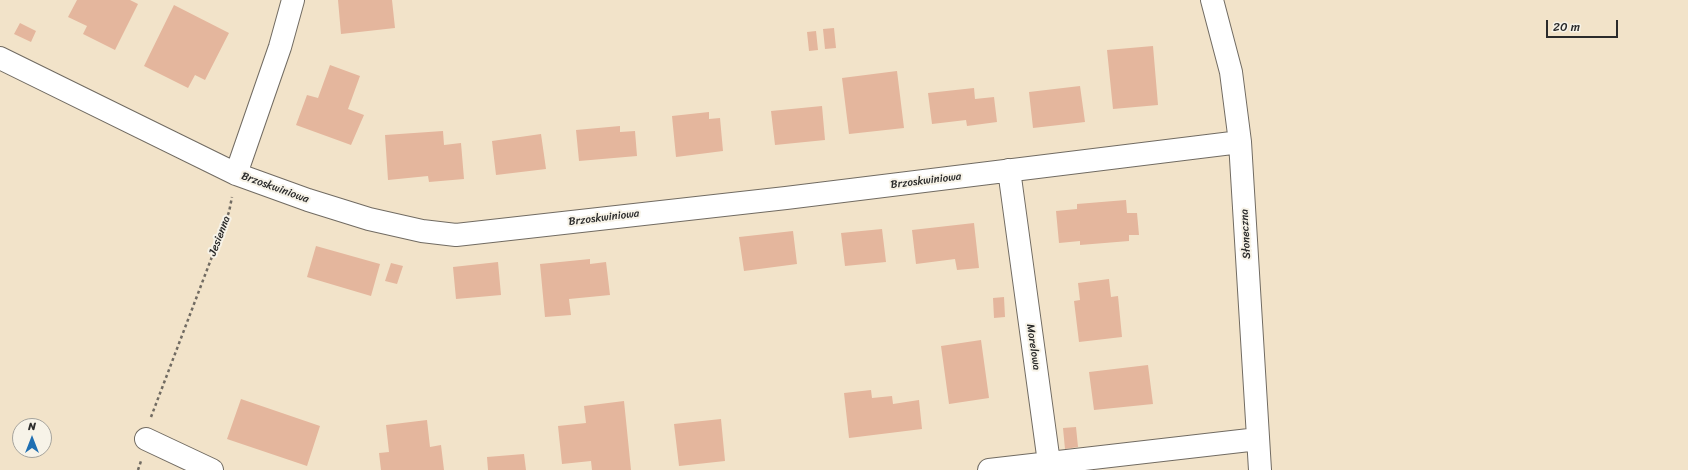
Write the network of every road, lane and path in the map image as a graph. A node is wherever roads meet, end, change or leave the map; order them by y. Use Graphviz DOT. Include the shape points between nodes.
graph roads {
  1 [pos="293,0"];
  2 [pos="1212,0"];
  3 [pos="0,58"];
  4 [pos="1240,142"];
  5 [pos="1009,170"];
  6 [pos="236,174"];
  7 [pos="146,439"];
  8 [pos="1258,439"];
  9 [pos="1050,466"];
  10 [pos="138,470"];
  11 [pos="212,470"];
  12 [pos="989,470"];
  13 [pos="1260,470"];
  1 -- 6 [label="street" via="280,47"];
  2 -- 4 [label="street, Słoneczna" via="1230,72"];
  3 -- 6 [label="street, Brzoskwiniowa"];
  4 -- 5 [label="street, Brzoskwiniowa"];
  4 -- 8 [label="street, Słoneczna"];
  5 -- 6 [label="street, Brzoskwiniowa" via="456,235 422,231 369,219"];
  5 -- 9 [label="street, Morelowa"];
  6 -- 7 [label="path, Jesienna" via="229,212 154,408"];
  7 -- 10 [label="path, Jesienna"];
  7 -- 11 [label="street"];
  8 -- 9 [label="street"];
  8 -- 13 [label="street, Słoneczna"];
  9 -- 12 [label="street"];
}
